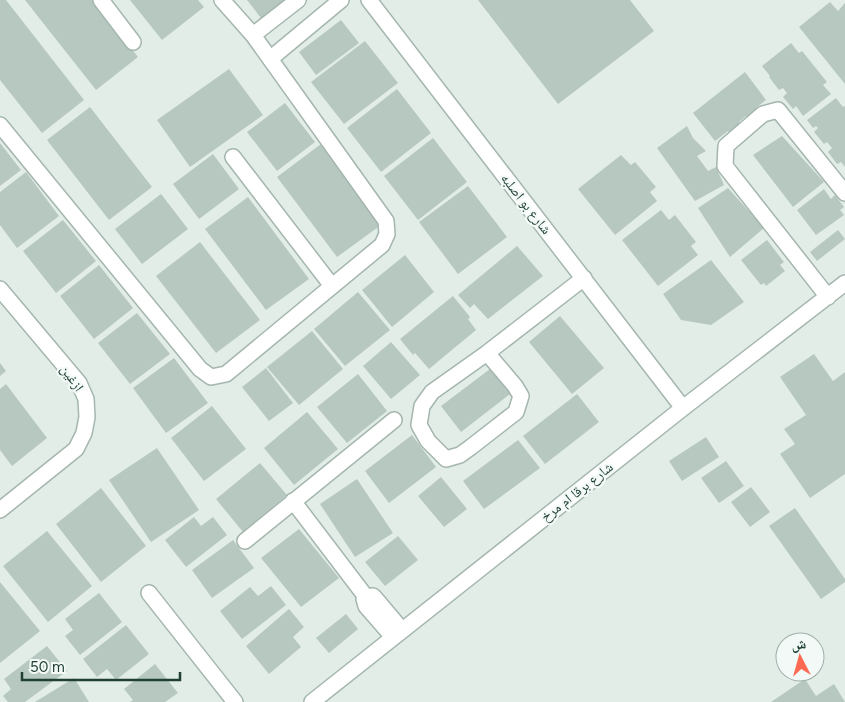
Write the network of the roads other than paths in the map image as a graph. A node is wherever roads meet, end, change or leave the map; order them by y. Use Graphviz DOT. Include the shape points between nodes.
graph roads {
  1 [pos="101,0"];
  2 [pos="222,0"];
  3 [pos="298,0"];
  4 [pos="341,0"];
  5 [pos="369,0"];
  6 [pos="253,35"];
  7 [pos="133,42"];
  8 [pos="270,58"];
  9 [pos="0,125"];
  10 [pos="233,157"];
  11 [pos="845,193"];
  12 [pos="584,278"];
  13 [pos="845,283"];
  14 [pos="332,286"];
  15 [pos="0,289"];
  16 [pos="828,297"];
  17 [pos="487,353"];
  18 [pos="683,408"];
  19 [pos="394,420"];
  20 [pos="293,501"];
  21 [pos="0,510"];
  22 [pos="245,541"];
  23 [pos="149,593"];
  24 [pos="397,634"];
  25 [pos="235,702"];
  26 [pos="312,702"];
  1 -- 7 [label="street"];
  2 -- 6 [label="street"];
  3 -- 6 [label="street"];
  4 -- 8 [label="street"];
  5 -- 12 [label="street, شارع بو اصلبه"];
  6 -- 8 [label="street"];
  8 -- 14 [label="street" via="386,221 387,234 382,245"];
  9 -- 14 [label="street" via="200,370 211,377 226,374"];
  10 -- 14 [label="street"];
  11 -- 16 [label="street" via="778,110 763,114 726,146 725,166"];
  12 -- 17 [label="street"];
  12 -- 18 [label="street, شارع بو اصلبه"];
  13 -- 16 [label="street, شارع برقا ام مرخ"];
  15 -- 21 [label="street, ازغين" via="79,383 86,399 88,417 76,449"];
  16 -- 18 [label="street, شارع برقا ام مرخ"];
  17 -- 17 [label="street" via="432,392 422,406 419,425 428,441 446,459 460,455 516,412 522,396"];
  18 -- 24 [label="street, شارع برقا ام مرخ"];
  19 -- 20 [label="street"];
  20 -- 22 [label="street"];
  20 -- 24 [label="street" via="366,597 375,598"];
  23 -- 25 [label="street"];
  24 -- 26 [label="street, شارع برقا ام مرخ"];
}
